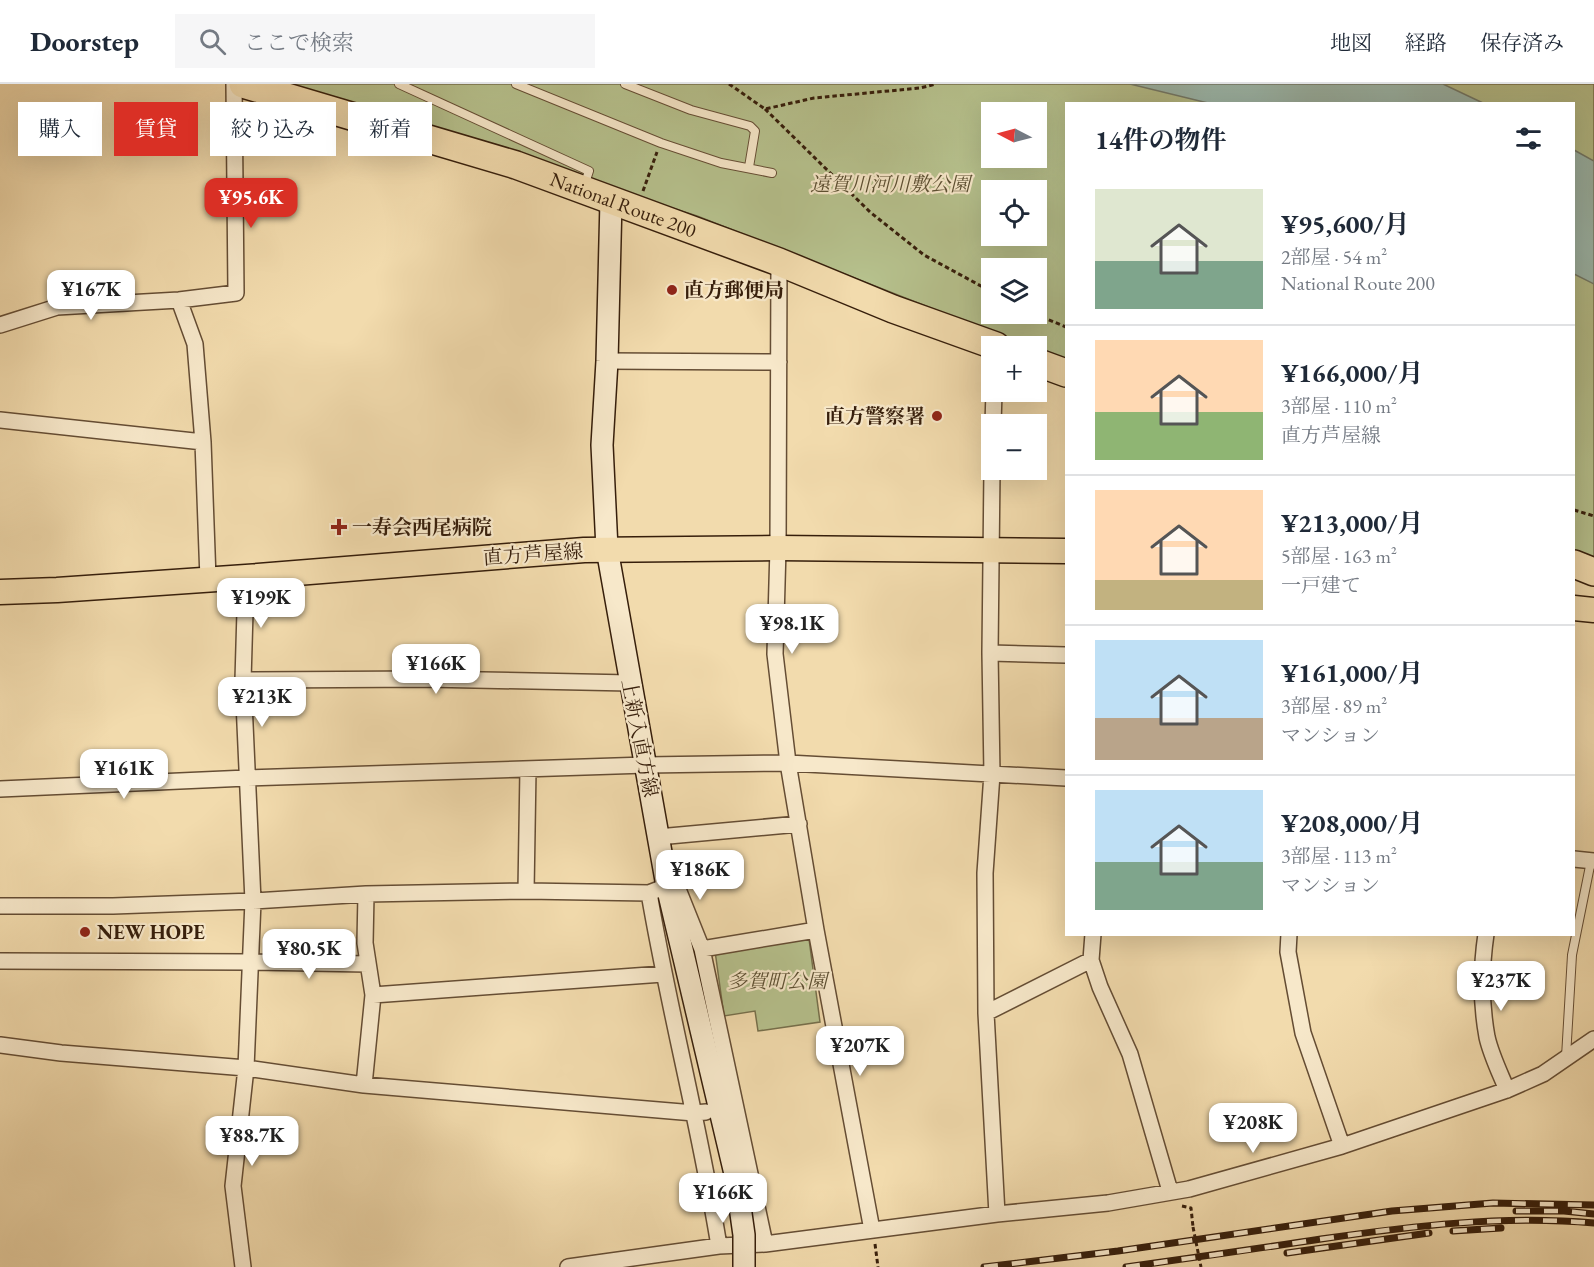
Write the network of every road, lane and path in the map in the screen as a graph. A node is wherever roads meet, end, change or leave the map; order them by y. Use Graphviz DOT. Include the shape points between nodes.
graph roads {
  1 [pos="234,84"];
  2 [pos="243,84"];
  3 [pos="399,84"];
  4 [pos="516,84"];
  5 [pos="625,84"];
  6 [pos="729,84"];
  7 [pos="936,84"];
  8 [pos="765,109"];
  9 [pos="661,143"];
  10 [pos="749,167"];
  11 [pos="772,173"];
  12 [pos="582,191"];
  13 [pos="642,193"];
  14 [pos="610,201"];
  15 [pos="779,262"];
  16 [pos="981,286"];
  17 [pos="179,300"];
  18 [pos="1047,319"];
  19 [pos="0,325"];
  20 [pos="1065,327"];
  21 [pos="981,341"];
  22 [pos="607,361"];
  23 [pos="779,362"];
  24 [pos="1047,366"];
  25 [pos="1065,373"];
  26 [pos="0,420"];
  27 [pos="202,442"];
  28 [pos="992,480"];
  29 [pos="1575,510"];
  30 [pos="1594,516"];
  31 [pos="778,548"];
  32 [pos="607,549"];
  33 [pos="990,551"];
  34 [pos="1065,551"];
  35 [pos="1575,564"];
  36 [pos="1594,572"];
  37 [pos="246,577"];
  38 [pos="208,579"];
  39 [pos="0,592"];
  40 [pos="1575,608"];
  41 [pos="1594,610"];
  42 [pos="990,653"];
  43 [pos="1065,655"];
  44 [pos="243,680"];
  45 [pos="630,683"];
  46 [pos="788,763"];
  47 [pos="646,765"];
  48 [pos="528,769"];
  49 [pos="992,774"];
  50 [pos="248,778"];
  51 [pos="1065,778"];
  52 [pos="0,789"];
  53 [pos="799,824"];
  54 [pos="658,837"];
  55 [pos="1575,859"];
  56 [pos="1592,861"];
  57 [pos="658,889"];
  58 [pos="526,891"];
  59 [pos="366,894"];
  60 [pos="253,901"];
  61 [pos="0,906"];
  62 [pos="816,930"];
  63 [pos="1093,936"];
  64 [pos="1289,936"];
  65 [pos="1486,936"];
  66 [pos="702,949"];
  67 [pos="1092,960"];
  68 [pos="0,961"];
  69 [pos="250,962"];
  70 [pos="368,964"];
  71 [pos="663,974"];
  72 [pos="373,995"];
  73 [pos="986,1013"];
  74 [pos="1594,1039"];
  75 [pos="0,1045"];
  76 [pos="1566,1058"];
  77 [pos="246,1068"];
  78 [pos="364,1085"];
  79 [pos="1507,1090"];
  80 [pos="700,1113"];
  81 [pos="1342,1146"];
  82 [pos="1170,1191"];
  83 [pos="997,1214"];
  84 [pos="872,1230"];
  85 [pos="765,1244"];
  86 [pos="719,1246"];
  87 [pos="877,1260"];
  88 [pos="243,1267"];
  89 [pos="568,1267"];
  90 [pos="744,1267"];
  91 [pos="878,1267"];
  92 [pos="1201,1267"];
  1 -- 17 [label="street" via="236,293"];
  2 -- 12 [label="highway, National Route 200" via="516,165"];
  3 -- 12 [label="lane" via="590,171"];
  4 -- 9 [label="lane"];
  5 -- 10 [label="lane" via="692,110 750,126 755,131"];
  6 -- 8 [label="path"];
  7 -- 8 [label="path" via="814,98"];
  8 -- 16 [label="path" via="879,219 924,255"];
  9 -- 10 [label="lane" via="721,163"];
  9 -- 13 [label="path"];
  10 -- 11 [label="lane"];
  12 -- 14 [label="highway, National Route 200"];
  14 -- 15 [label="highway, National Route 200"];
  14 -- 22 [label="main road, 上新入直方線"];
  15 -- 21 [label="highway, National Route 200"];
  15 -- 23 [label="street"];
  17 -- 19 [label="street" via="57,307"];
  17 -- 27 [label="street" via="195,344"];
  18 -- 20 [label="path"];
  22 -- 23 [label="street"];
  22 -- 32 [label="main road, 上新入直方線" via="602,445"];
  23 -- 31 [label="street"];
  24 -- 25 [label="highway"];
  26 -- 27 [label="street"];
  27 -- 38 [label="street"];
  28 -- 33 [label="street"];
  29 -- 30 [label="path"];
  31 -- 32 [label="main road, 直方芦屋線"];
  31 -- 33 [label="main road, 直方芦屋線"];
  31 -- 46 [label="street" via="775,654"];
  32 -- 37 [label="main road, 直方芦屋線"];
  32 -- 45 [label="main road, 上新入直方線"];
  33 -- 34 [label="main road, 直方芦屋線"];
  33 -- 42 [label="street"];
  35 -- 36 [label="highway"];
  37 -- 38 [label="main road, 直方芦屋線"];
  37 -- 44 [label="street"];
  38 -- 39 [label="main road, 直方芦屋線"];
  40 -- 41 [label="main road"];
  42 -- 43 [label="street"];
  42 -- 49 [label="street"];
  44 -- 45 [label="street"];
  44 -- 50 [label="street"];
  45 -- 47 [label="main road, 上新入直方線"];
  46 -- 47 [label="street"];
  46 -- 49 [label="street"];
  46 -- 53 [label="street"];
  47 -- 48 [label="street"];
  47 -- 54 [label="main road, 上新入直方線"];
  48 -- 50 [label="street"];
  48 -- 58 [label="street"];
  49 -- 51 [label="street"];
  49 -- 73 [label="street" via="985,873"];
  50 -- 52 [label="street"];
  50 -- 60 [label="street"];
  53 -- 54 [label="street"];
  53 -- 62 [label="street"];
  54 -- 57 [label="main road, 上新入直方線"];
  55 -- 56 [label="street"];
  56 -- 76 [label="lane" via="1572,955"];
  57 -- 58 [label="street"];
  57 -- 66 [label="street" via="678,889"];
  57 -- 71 [label="street"];
  57 -- 90 [label="main road, 上新入直方線, bridge" via="736,1178"];
  58 -- 59 [label="street"];
  59 -- 60 [label="street"];
  59 -- 70 [label="street"];
  60 -- 61 [label="street"];
  60 -- 69 [label="street"];
  62 -- 66 [label="street"];
  62 -- 84 [label="street"];
  63 -- 67 [label="street"];
  64 -- 81 [label="street" via="1288,952 1303,1033"];
  65 -- 79 [label="street" via="1482,996 1488,1039"];
  66 -- 85 [label="street"];
  67 -- 73 [label="street"];
  67 -- 82 [label="street" via="1130,1054"];
  68 -- 69 [label="street"];
  69 -- 70 [label="street"];
  69 -- 77 [label="street"];
  70 -- 72 [label="street"];
  71 -- 72 [label="street"];
  71 -- 80 [label="street"];
  72 -- 78 [label="street"];
  73 -- 83 [label="street"];
  74 -- 76 [label="street"];
  75 -- 77 [label="street"];
  76 -- 79 [label="street" via="1543,1074"];
  77 -- 78 [label="street"];
  77 -- 88 [label="street" via="233,1186"];
  78 -- 80 [label="street"];
  79 -- 81 [label="street"];
  80 -- 86 [label="street"];
  81 -- 82 [label="street"];
  82 -- 83 [label="street" via="1108,1203"];
  82 -- 92 [label="path, bridge" via="1172,1204 1191,1208"];
  83 -- 84 [label="street"];
  84 -- 85 [label="street"];
  85 -- 86 [label="street"];
  86 -- 89 [label="street"];
  87 -- 91 [label="path"];
}
